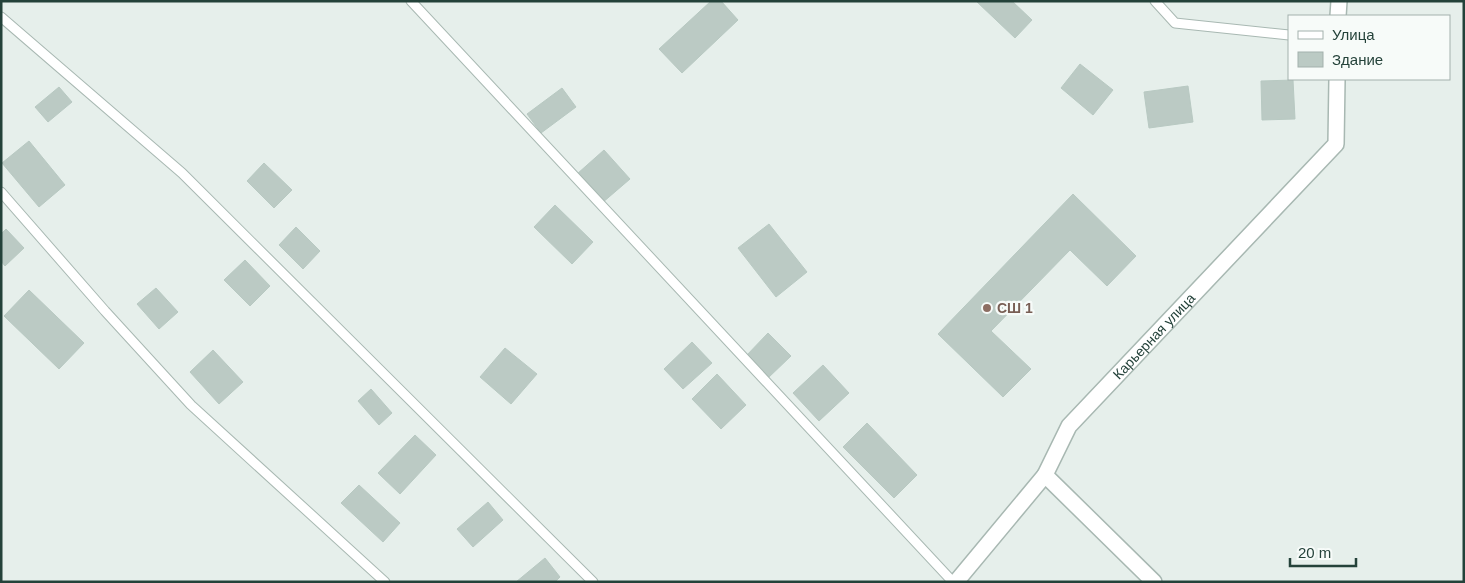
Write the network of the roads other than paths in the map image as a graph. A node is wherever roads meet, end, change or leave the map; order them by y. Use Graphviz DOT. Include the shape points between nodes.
graph roads {
  1 [pos="411,1"];
  2 [pos="1155,1"];
  3 [pos="1339,1"];
  4 [pos="1338,15"];
  5 [pos="1,17"];
  6 [pos="1288,35"];
  7 [pos="1337,80"];
  8 [pos="1,192"];
  9 [pos="1045,474"];
  10 [pos="385,582"];
  11 [pos="593,582"];
  12 [pos="954,582"];
  13 [pos="1154,582"];
  1 -- 12 [label="lane"];
  2 -- 6 [label="lane" via="1175,22"];
  3 -- 4 [label="street"];
  5 -- 11 [label="lane" via="182,172"];
  7 -- 9 [label="street, Карьерная улица" via="1336,144 1069,426"];
  8 -- 10 [label="lane" via="191,405"];
  9 -- 12 [label="street, Карьерная улица"];
  9 -- 13 [label="street"];
}
